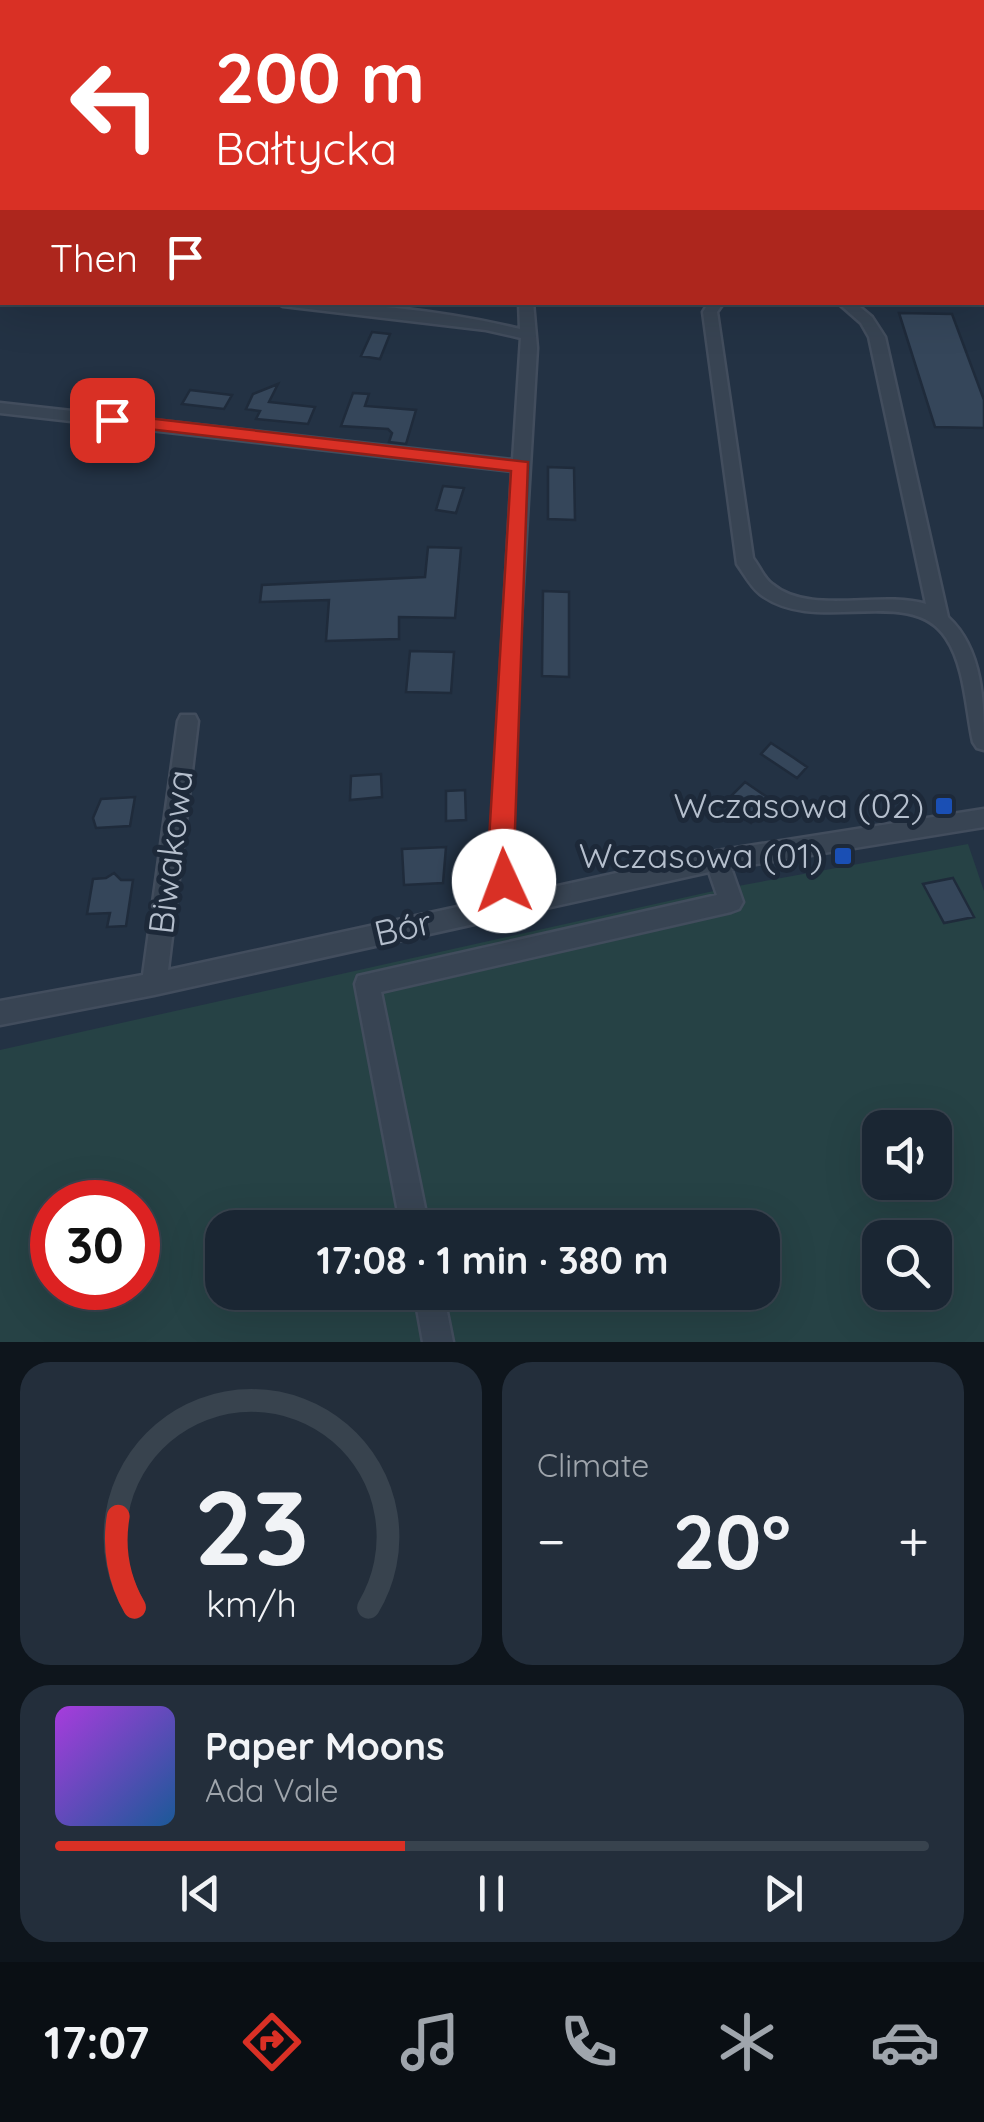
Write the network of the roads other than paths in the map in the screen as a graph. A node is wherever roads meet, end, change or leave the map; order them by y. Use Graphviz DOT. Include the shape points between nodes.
graph roads {
  1 [pos="311,305"];
  2 [pos="526,305"];
  3 [pos="716,305"];
  4 [pos="848,305"];
  5 [pos="528,335"];
  6 [pos="0,408"];
  7 [pos="521,466"];
  8 [pos="939,618"];
  9 [pos="188,721"];
  10 [pos="984,742"];
  11 [pos="984,818"];
  12 [pos="717,861"];
  13 [pos="506,905"];
  14 [pos="154,984"];
  15 [pos="0,1014"];
  16 [pos="412,1210"];
  17 [pos="432,1310"];
  18 [pos="438,1342"];
  1 -- 5 [label="street" via="486,324"];
  2 -- 5 [label="street"];
  3 -- 8 [label="street" via="710,312 728,461 749,571 780,602 911,606"];
  4 -- 8 [label="street" via="876,338"];
  5 -- 7 [label="street"];
  6 -- 7 [label="street"];
  7 -- 13 [label="street" via="501,857"];
  8 -- 10 [label="street" via="956,636"];
  9 -- 14 [label="street, Biwakowa"];
  11 -- 12 [label="street, Bór"];
  12 -- 13 [label="street, Bór"];
  12 -- 16 [label="street" via="731,902 368,984"];
  13 -- 14 [label="street, Bór"];
  14 -- 15 [label="street, Bór"];
  17 -- 18 [label="street"];
}
